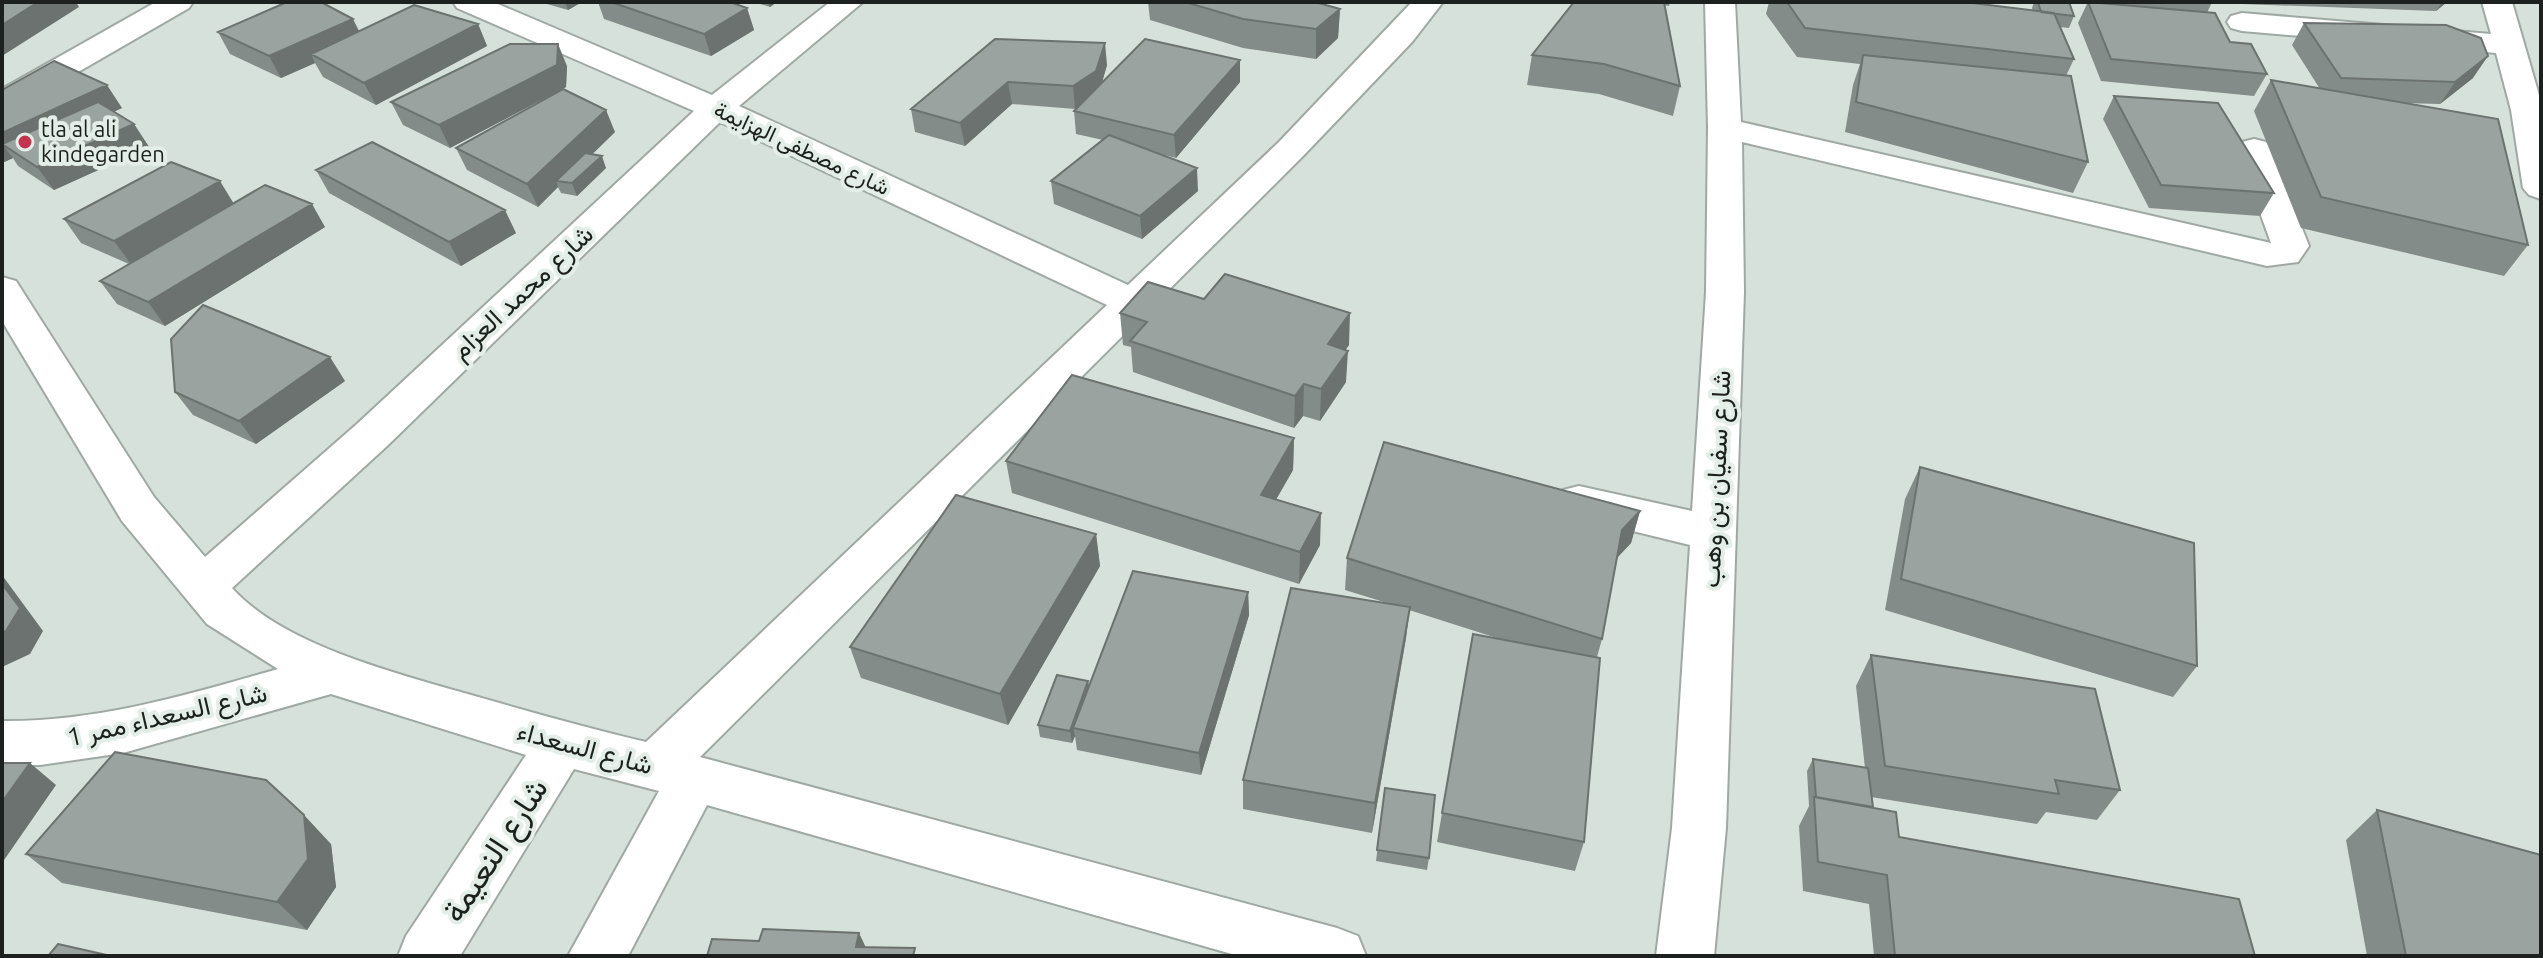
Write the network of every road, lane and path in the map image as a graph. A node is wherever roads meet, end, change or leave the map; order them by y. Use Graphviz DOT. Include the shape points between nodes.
graph roads {
  1 [pos="178,2"];
  2 [pos="468,2"];
  3 [pos="848,2"];
  4 [pos="1428,2"];
  5 [pos="1720,2"];
  6 [pos="2497,2"];
  7 [pos="2242,22"];
  8 [pos="2509,45"];
  9 [pos="2,102"];
  10 [pos="716,108"];
  11 [pos="1725,128"];
  12 [pos="2254,149"];
  13 [pos="2541,188"];
  14 [pos="2,289"];
  15 [pos="1132,302"];
  16 [pos="1546,495"];
  17 [pos="1713,533"];
  18 [pos="202,587"];
  19 [pos="331,674"];
  20 [pos="2,743"];
  21 [pos="562,744"];
  22 [pos="674,772"];
  23 [pos="427,956"];
  24 [pos="597,956"];
  25 [pos="1337,956"];
  26 [pos="1685,956"];
  1 -- 9 [label="street"];
  2 -- 10 [label="street, شارع مصطفى الهزايمة"];
  3 -- 10 [label="street, شارع محمد العزام"];
  4 -- 15 [label="street" via="1291,149"];
  5 -- 11 [label="street, شارع سفيان بن وهب"];
  6 -- 8 [label="street"];
  7 -- 8 [label="street"];
  8 -- 13 [label="street"];
  10 -- 15 [label="street, شارع مصطفى الهزايمة"];
  10 -- 18 [label="street, شارع محمد العزام" via="372,435"];
  11 -- 12 [label="street" via="2267,255 2285,254 2290,246"];
  11 -- 17 [label="street, شارع سفيان بن وهب" via="1725,292"];
  14 -- 18 [label="street, شارع السعداء" via="138,509"];
  15 -- 22 [label="street"];
  16 -- 17 [label="street"];
  17 -- 26 [label="street, شارع سفيان بن وهب" via="1699,828"];
  18 -- 19 [label="street, شارع السعداء" via="224,611 264,638"];
  19 -- 20 [label="street, شارع السعداء ممر 1" via="101,735"];
  19 -- 21 [label="street, شارع السعداء"];
  21 -- 22 [label="street, شارع السعداء"];
  21 -- 23 [label="street, شارع النعيمة"];
  22 -- 24 [label="street"];
  22 -- 25 [label="street, شارع السعداء"];
}
